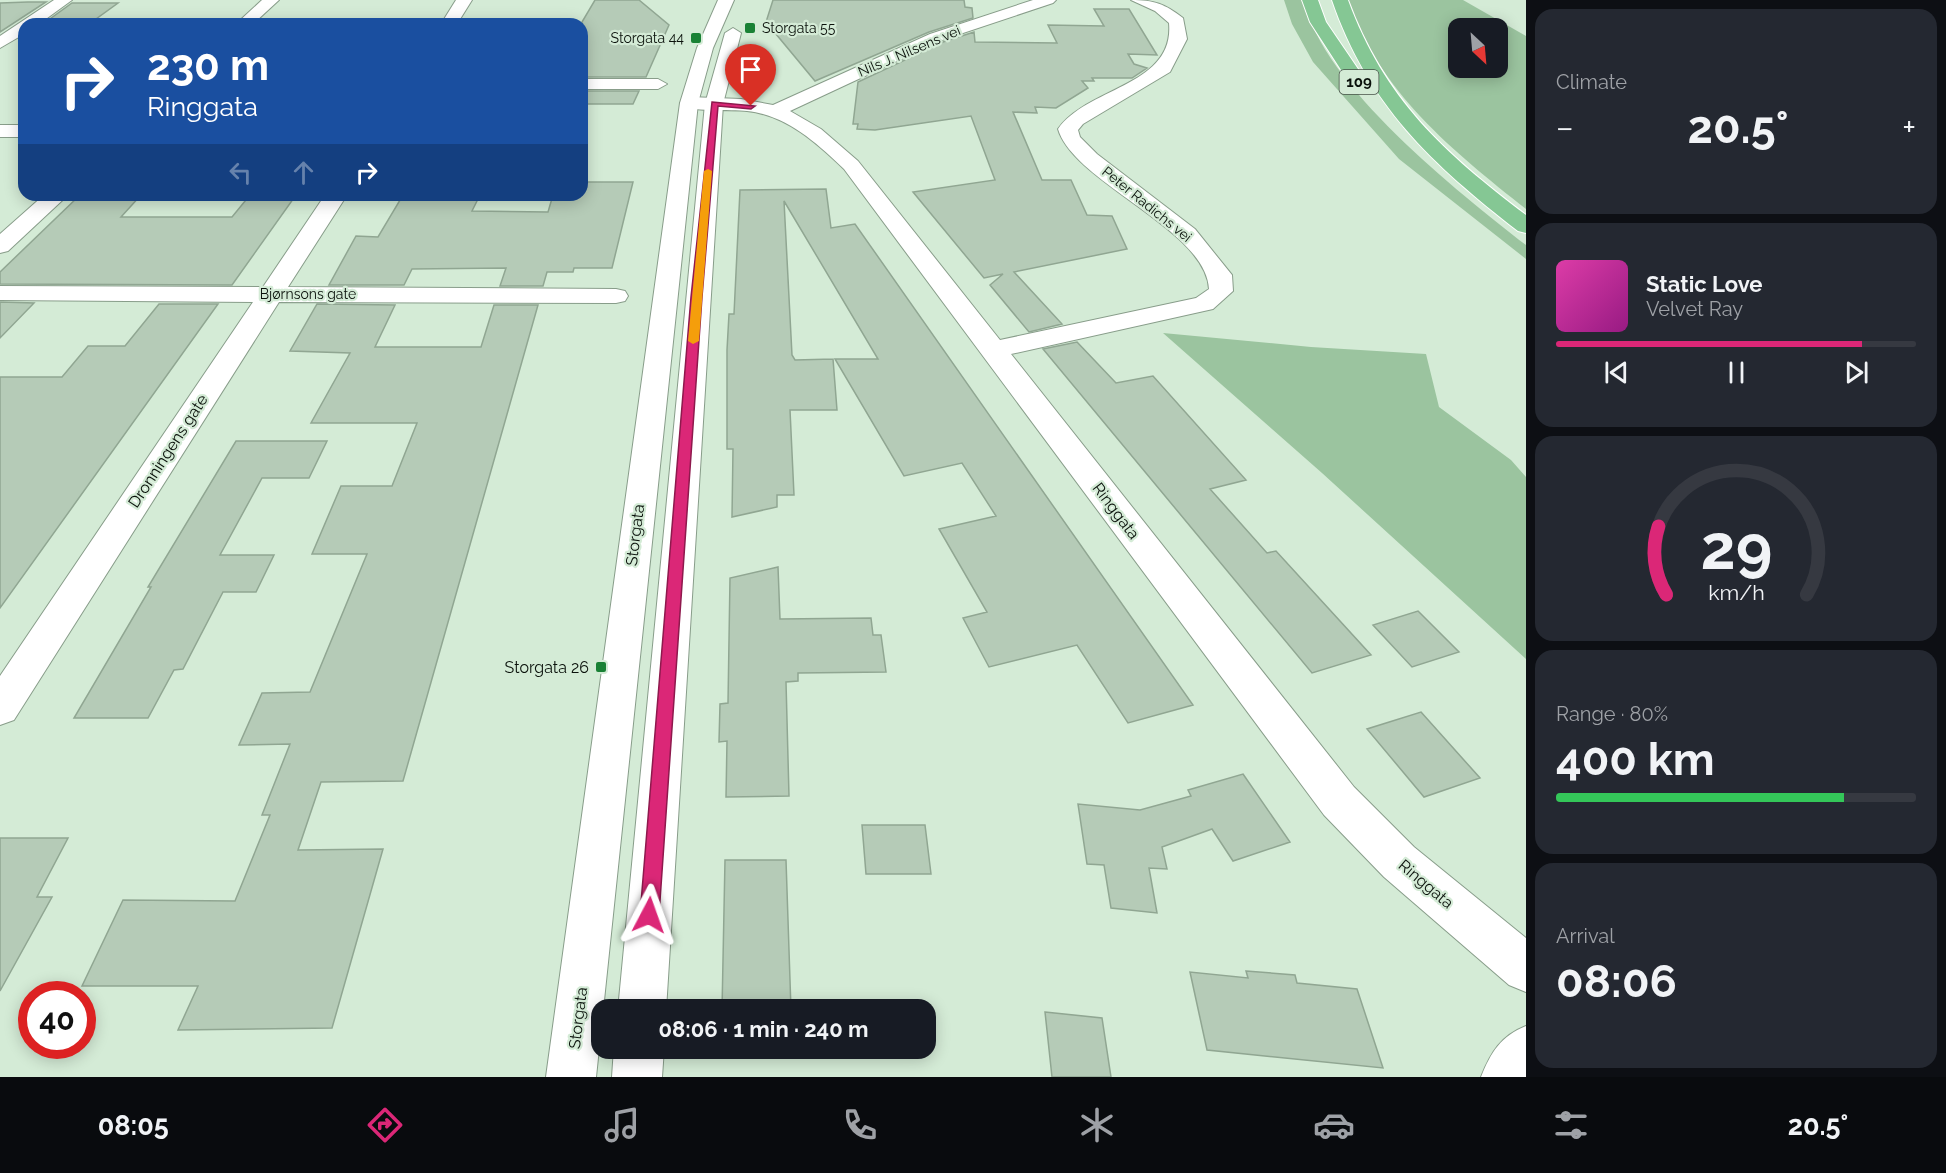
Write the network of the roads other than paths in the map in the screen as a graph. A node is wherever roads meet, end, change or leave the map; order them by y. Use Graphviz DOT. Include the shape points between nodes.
graph roads {
  1 [pos="64,0"];
  2 [pos="271,0"];
  3 [pos="464,0"];
  4 [pos="726,0"];
  5 [pos="746,0"];
  6 [pos="1048,0"];
  7 [pos="1139,0"];
  8 [pos="1310,0"];
  9 [pos="1340,0"];
  10 [pos="38,18"];
  11 [pos="251,18"];
  12 [pos="453,18"];
  13 [pos="588,84"];
  14 [pos="658,84"];
  15 [pos="702,103"];
  16 [pos="774,111"];
  17 [pos="0,131"];
  18 [pos="18,131"];
  19 [pos="1431,147"];
  20 [pos="50,201"];
  21 [pos="332,201"];
  22 [pos="1526,226"];
  23 [pos="0,246"];
  24 [pos="0,293"];
  25 [pos="271,294"];
  26 [pos="616,296"];
  27 [pos="992,350"];
  28 [pos="0,708"];
  29 [pos="1526,968"];
  30 [pos="643,999"];
  31 [pos="1526,1051"];
  32 [pos="638,1059"];
  33 [pos="571,1077"];
  34 [pos="637,1077"];
  35 [pos="1506,1077"];
  1 -- 10 [label="street"];
  2 -- 11 [label="street"];
  3 -- 12 [label="street"];
  4 -- 15 [label="street, Storgata" via="705,48"];
  5 -- 15 [label="street, Storgata"];
  6 -- 16 [label="street, Nils J. Nilsens vei" via="936,37"];
  7 -- 27 [label="street, Peter Radichs vei" via="1160,8 1177,21 1179,39 1164,68 1076,120 1068,129 1071,139 1090,158 1187,234 1220,275 1221,291 1204,304"];
  8 -- 19 [label="main road, 109" via="1318,22 1340,58 1368,94"];
  9 -- 19 [label="main road, 109" via="1362,58"];
  13 -- 14 [label="street"];
  15 -- 16 [label="street, Ringgata"];
  15 -- 30 [label="street, Storgata" via="697,297"];
  15 -- 33 [label="street, Storgata"];
  16 -- 27 [label="street, Ringgata" via="825,140 851,165"];
  17 -- 18 [label="street"];
  19 -- 22 [label="main road, 109" via="1475,188"];
  20 -- 23 [label="street"];
  21 -- 25 [label="street, Dronningens gate"];
  24 -- 25 [label="street, Bjørnsons gate"];
  25 -- 26 [label="street, Bjørnsons gate"];
  25 -- 28 [label="street, Dronningens gate"];
  27 -- 29 [label="street, Ringgata" via="1339,801 1399,862"];
  31 -- 35 [label="street"];
  32 -- 34 [label="street"];
}
